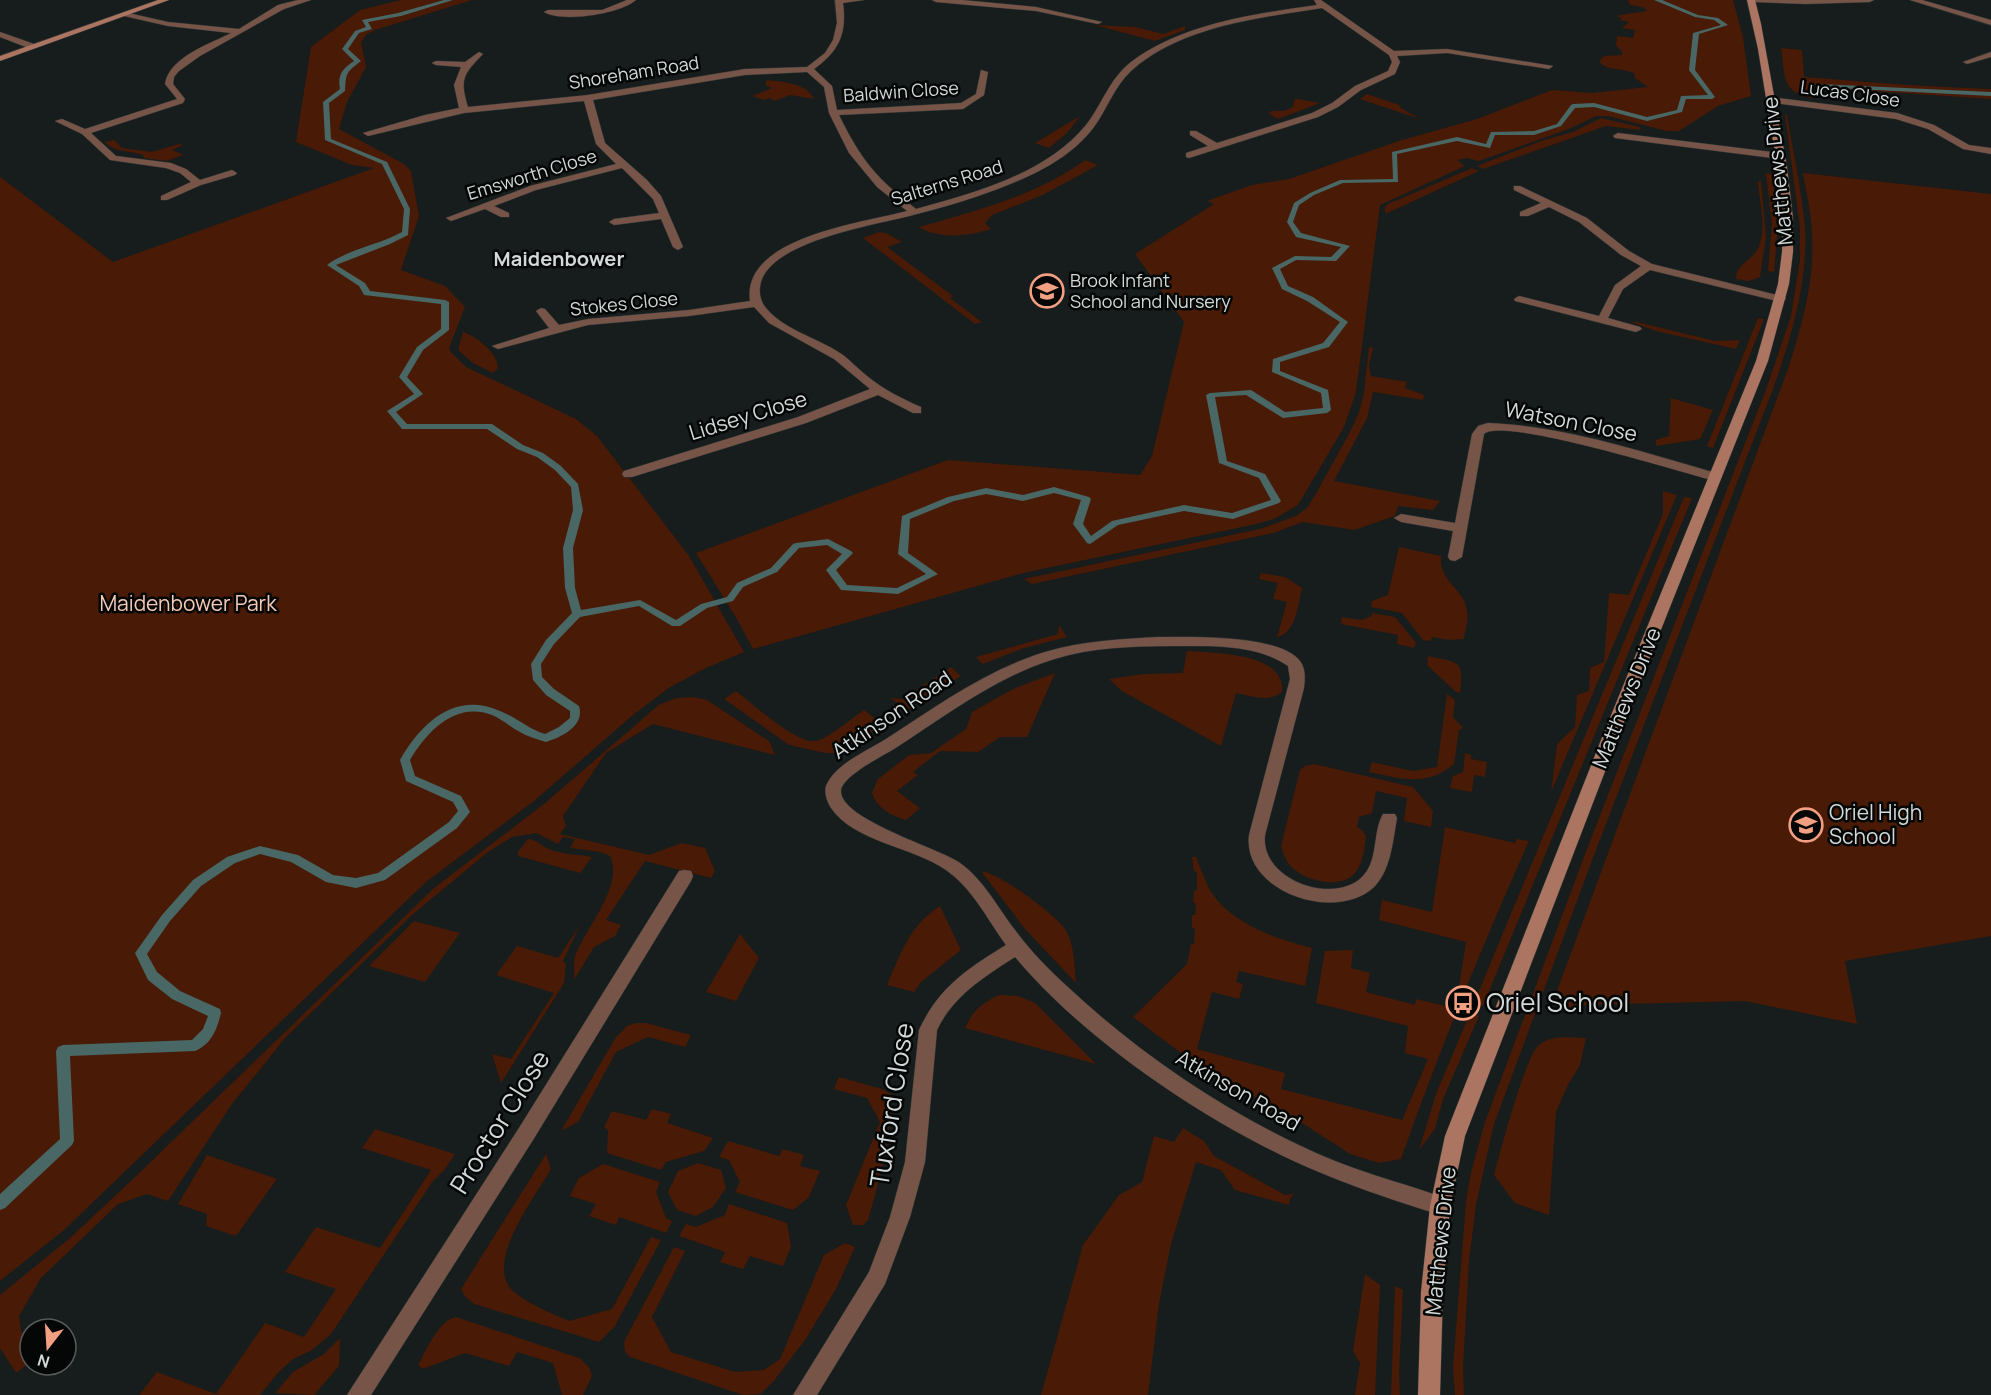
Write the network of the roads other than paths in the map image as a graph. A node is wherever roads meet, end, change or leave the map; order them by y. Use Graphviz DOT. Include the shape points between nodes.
graph roads {
  1 [pos="165,0"];
  2 [pos="307,0"];
  3 [pos="632,0"];
  4 [pos="860,0"];
  5 [pos="936,0"];
  6 [pos="1048,0"];
  7 [pos="1752,0"];
  8 [pos="1870,0"];
  9 [pos="1914,0"];
  10 [pos="839,1"];
  11 [pos="1319,3"];
  12 [pos="1036,9"];
  13 [pos="548,12"];
  14 [pos="584,13"];
  15 [pos="127,14"];
  16 [pos="580,21"];
  17 [pos="1098,22"];
  18 [pos="1991,23"];
  19 [pos="240,32"];
  20 [pos="0,34"];
  21 [pos="1496,45"];
  22 [pos="34,47"];
  23 [pos="479,54"];
  24 [pos="1392,54"];
  25 [pos="1991,54"];
  26 [pos="1486,57"];
  27 [pos="0,59"];
  28 [pos="1967,62"];
  29 [pos="436,63"];
  30 [pos="467,65"];
  31 [pos="1549,66"];
  32 [pos="808,69"];
  33 [pos="984,72"];
  34 [pos="588,98"];
  35 [pos="1770,100"];
  36 [pos="464,110"];
  37 [pos="833,113"];
  38 [pos="59,122"];
  39 [pos="86,132"];
  40 [pos="368,133"];
  41 [pos="1193,134"];
  42 [pos="1618,136"];
  43 [pos="1656,141"];
  44 [pos="1215,146"];
  45 [pos="1991,151"];
  46 [pos="1657,154"];
  47 [pos="1189,155"];
  48 [pos="1780,156"];
  49 [pos="623,165"];
  50 [pos="232,173"];
  51 [pos="198,183"];
  52 [pos="1517,188"];
  53 [pos="164,198"];
  54 [pos="1550,203"];
  55 [pos="484,205"];
  56 [pos="912,211"];
  57 [pos="1524,214"];
  58 [pos="505,215"];
  59 [pos="666,215"];
  60 [pos="451,219"];
  61 [pos="614,222"];
  62 [pos="678,247"];
  63 [pos="1648,266"];
  64 [pos="1781,298"];
  65 [pos="1519,299"];
  66 [pos="756,303"];
  67 [pos="541,311"];
  68 [pos="1602,320"];
  69 [pos="556,329"];
  70 [pos="1636,329"];
  71 [pos="498,346"];
  72 [pos="879,390"];
  73 [pos="917,410"];
  74 [pos="628,474"];
  75 [pos="1716,477"];
  76 [pos="1401,518"];
  77 [pos="1460,528"];
  78 [pos="1455,556"];
  79 [pos="1389,818"];
  80 [pos="685,876"];
  81 [pos="1016,947"];
  82 [pos="1440,1206"];
  83 [pos="358,1395"];
  84 [pos="804,1395"];
  85 [pos="1429,1395"];
  1 -- 15 [label="street"];
  2 -- 19 [label="street" via="281,7"];
  3 -- 14 [label="street" via="611,10"];
  4 -- 10 [label="street"];
  5 -- 12 [label="street"];
  6 -- 12 [label="street"];
  7 -- 8 [label="street"];
  7 -- 35 [label="street, Matthews Drive"];
  9 -- 18 [label="street"];
  10 -- 32 [label="street" via="837,43 830,54"];
  11 -- 24 [label="street"];
  11 -- 56 [label="street, Salterns Road" via="1200,32 1156,50 1120,76 1082,135 1045,164 989,189"];
  12 -- 17 [label="street"];
  13 -- 14 [label="street"];
  14 -- 16 [label="street"];
  15 -- 19 [label="street" via="168,24"];
  15 -- 22 [label="street"];
  19 -- 39 [label="street" via="176,68 169,83 180,101"];
  20 -- 22 [label="street"];
  21 -- 26 [label="street"];
  22 -- 27 [label="street"];
  23 -- 30 [label="street"];
  24 -- 26 [label="street" via="1434,51"];
  24 -- 44 [label="street" via="1396,63 1392,72 1358,88 1326,110"];
  25 -- 28 [label="street"];
  26 -- 31 [label="street"];
  29 -- 30 [label="street"];
  30 -- 36 [label="street" via="457,82"];
  32 -- 34 [label="street, Shoreham Road" via="745,72"];
  32 -- 37 [label="street" via="828,86"];
  33 -- 37 [label="street, Baldwin Close" via="980,95 963,106"];
  34 -- 36 [label="street, Shoreham Road"];
  34 -- 49 [label="street" via="601,144"];
  35 -- 45 [label="street, Lucas Close" via="1897,116 1931,127 1966,147"];
  35 -- 48 [label="street, Matthews Drive"];
  36 -- 40 [label="street, Shoreham Road"];
  37 -- 56 [label="street" via="852,151 871,176"];
  38 -- 39 [label="street"];
  39 -- 51 [label="street" via="113,158 168,165"];
  41 -- 44 [label="street"];
  42 -- 43 [label="street"];
  43 -- 46 [label="street"];
  43 -- 48 [label="street"];
  44 -- 47 [label="street"];
  48 -- 64 [label="street, Matthews Drive" via="1788,236"];
  49 -- 55 [label="street, Emsworth Close"];
  49 -- 59 [label="street" via="652,189"];
  50 -- 51 [label="street"];
  51 -- 53 [label="street"];
  52 -- 54 [label="street"];
  54 -- 57 [label="street"];
  54 -- 63 [label="street" via="1583,220"];
  55 -- 58 [label="street"];
  55 -- 60 [label="street, Emsworth Close"];
  56 -- 66 [label="street, Salterns Road" via="809,240 783,252 756,279"];
  59 -- 61 [label="street"];
  59 -- 62 [label="street"];
  63 -- 64 [label="street"];
  63 -- 68 [label="street" via="1619,287"];
  64 -- 75 [label="street, Matthews Drive" via="1762,361"];
  65 -- 68 [label="street"];
  66 -- 69 [label="street, Stokes Close"];
  66 -- 72 [label="street" via="791,332 837,356"];
  67 -- 69 [label="street"];
  68 -- 70 [label="street"];
  69 -- 71 [label="street, Stokes Close"];
  72 -- 73 [label="street"];
  72 -- 74 [label="street, Lidsey Close" via="802,420"];
  75 -- 77 [label="street, Watson Close" via="1572,438 1512,427 1488,427 1478,434"];
  75 -- 82 [label="street, Matthews Drive" via="1455,1136"];
  76 -- 77 [label="street"];
  77 -- 78 [label="street, Watson Close"];
  79 -- 81 [label="street, Atkinson Road" via="1377,870 1366,884 1350,893 1311,894 1266,869 1256,847 1257,835 1298,679 1293,661 1284,656 1248,647 1168,640 1097,645 1038,660 979,686 852,769 833,788 838,806 850,816 890,839 940,859 964,876"];
  80 -- 83 [label="street, Proctor Close"];
  81 -- 82 [label="street, Atkinson Road" via="1116,1042 1232,1119 1335,1170"];
  81 -- 84 [label="street, Tuxford Close" via="954,989 932,1019 915,1162 900,1217 863,1305"];
  82 -- 85 [label="street, Matthews Drive"];
}
